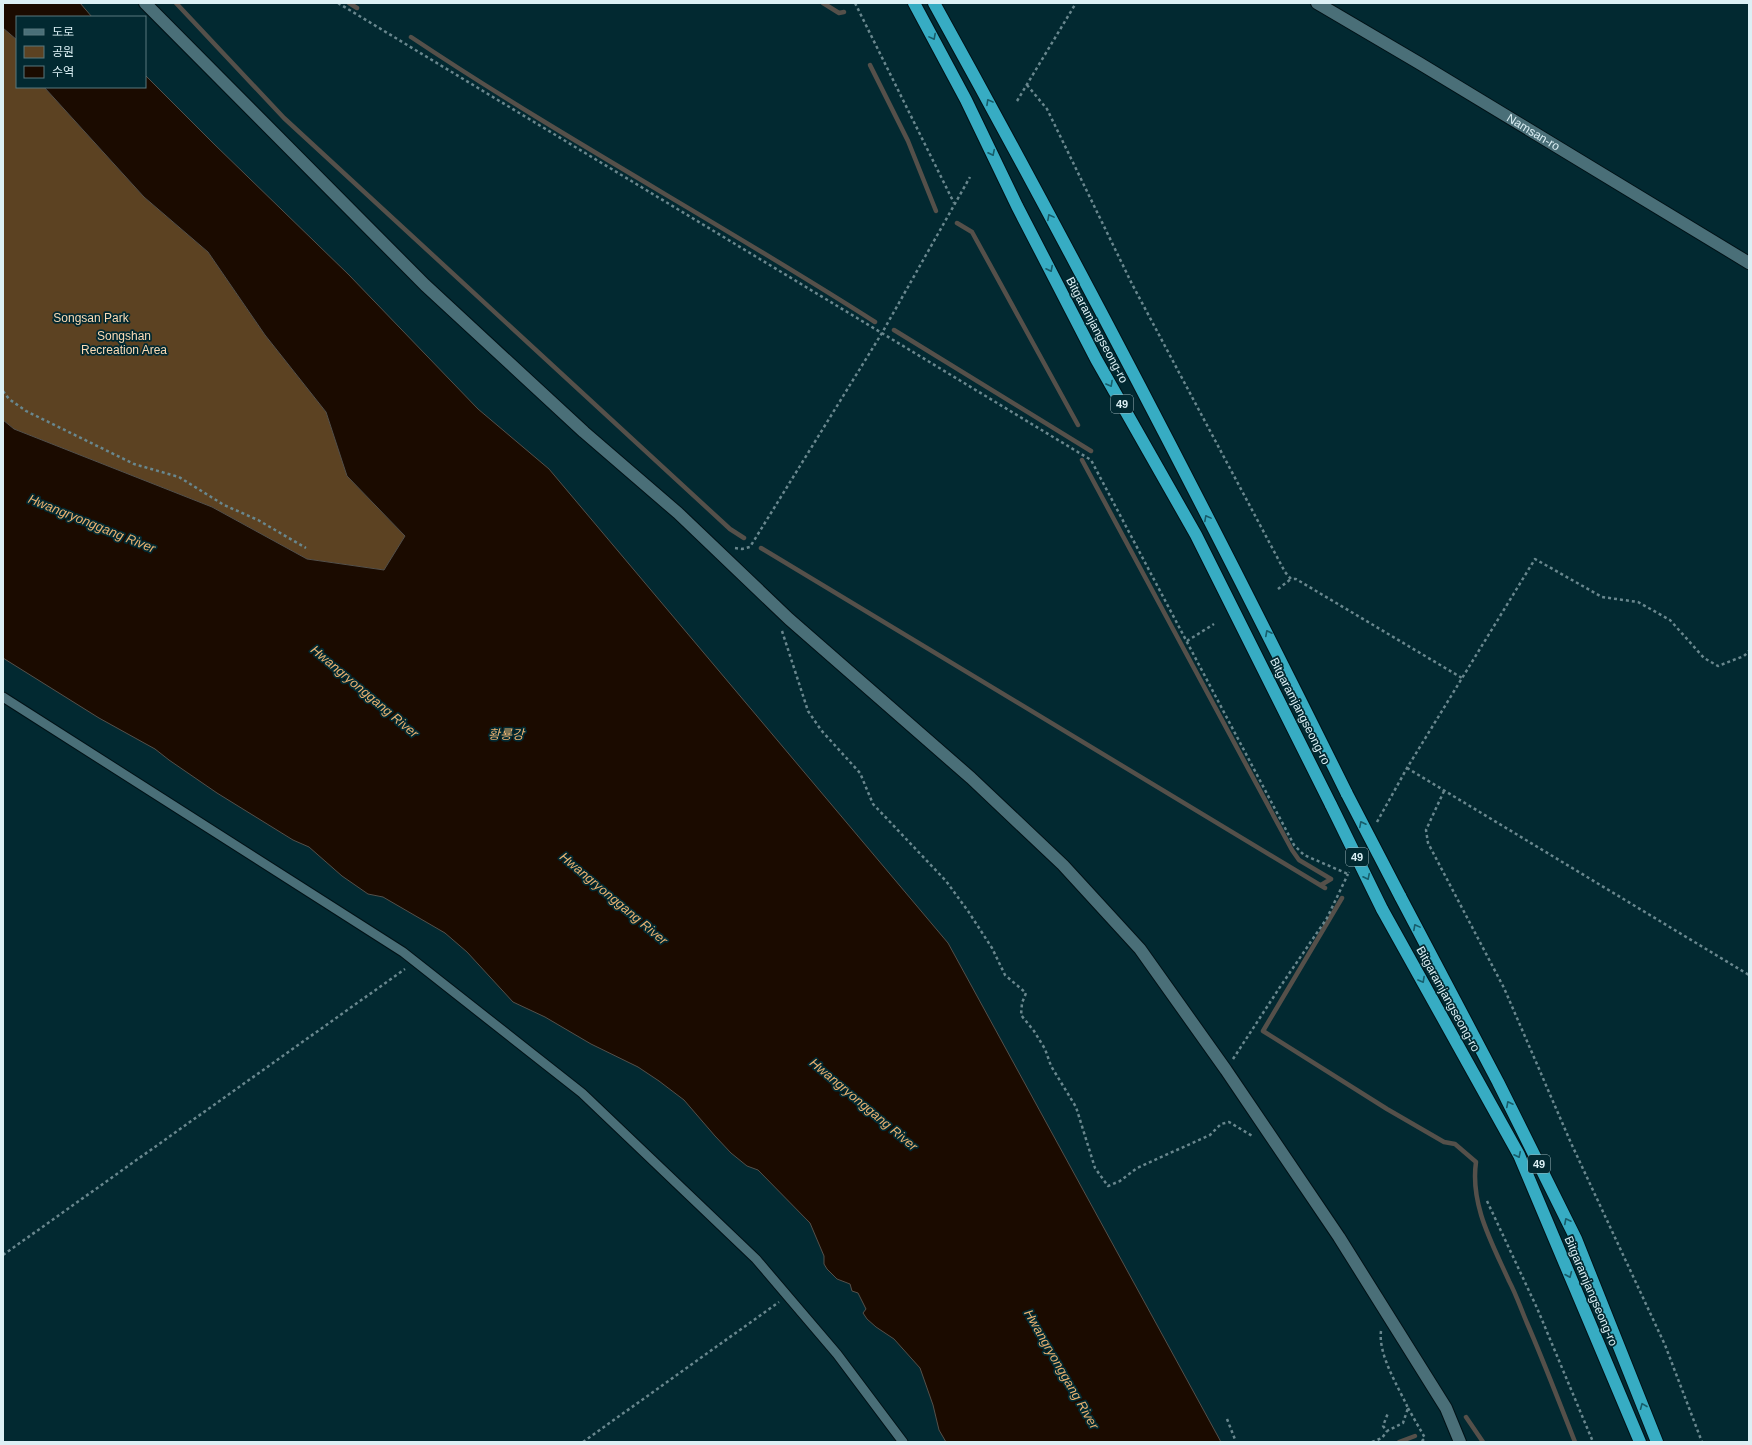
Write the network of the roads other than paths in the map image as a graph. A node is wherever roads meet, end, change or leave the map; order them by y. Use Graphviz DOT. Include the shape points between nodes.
graph roads {
  1 [pos="146,3"];
  2 [pos="914,3"];
  3 [pos="934,3"];
  4 [pos="1317,3"];
  5 [pos="1749,263"];
  6 [pos="3,697"];
  7 [pos="903,1442"];
  8 [pos="1460,1442"];
  9 [pos="1640,1442"];
  10 [pos="1657,1442"];
  1 -- 8 [label="street" via="425,285 584,432 678,513 789,619 971,778 1063,865 1140,949 1339,1237 1446,1408"];
  2 -- 9 [label="highway, Bitgaramjangseong-ro / 49, one-way, bridge" via="966,100 1096,359 1196,535 1382,909 1519,1155"];
  10 -- 3 [label="highway, Bitgaramjangseong-ro / 49, one-way, bridge" via="1576,1239 1498,1082 1014,146"];
  4 -- 5 [label="street, Namsan-ro"];
  6 -- 7 [label="lane" via="403,952 582,1093 756,1258 837,1354"];
}
